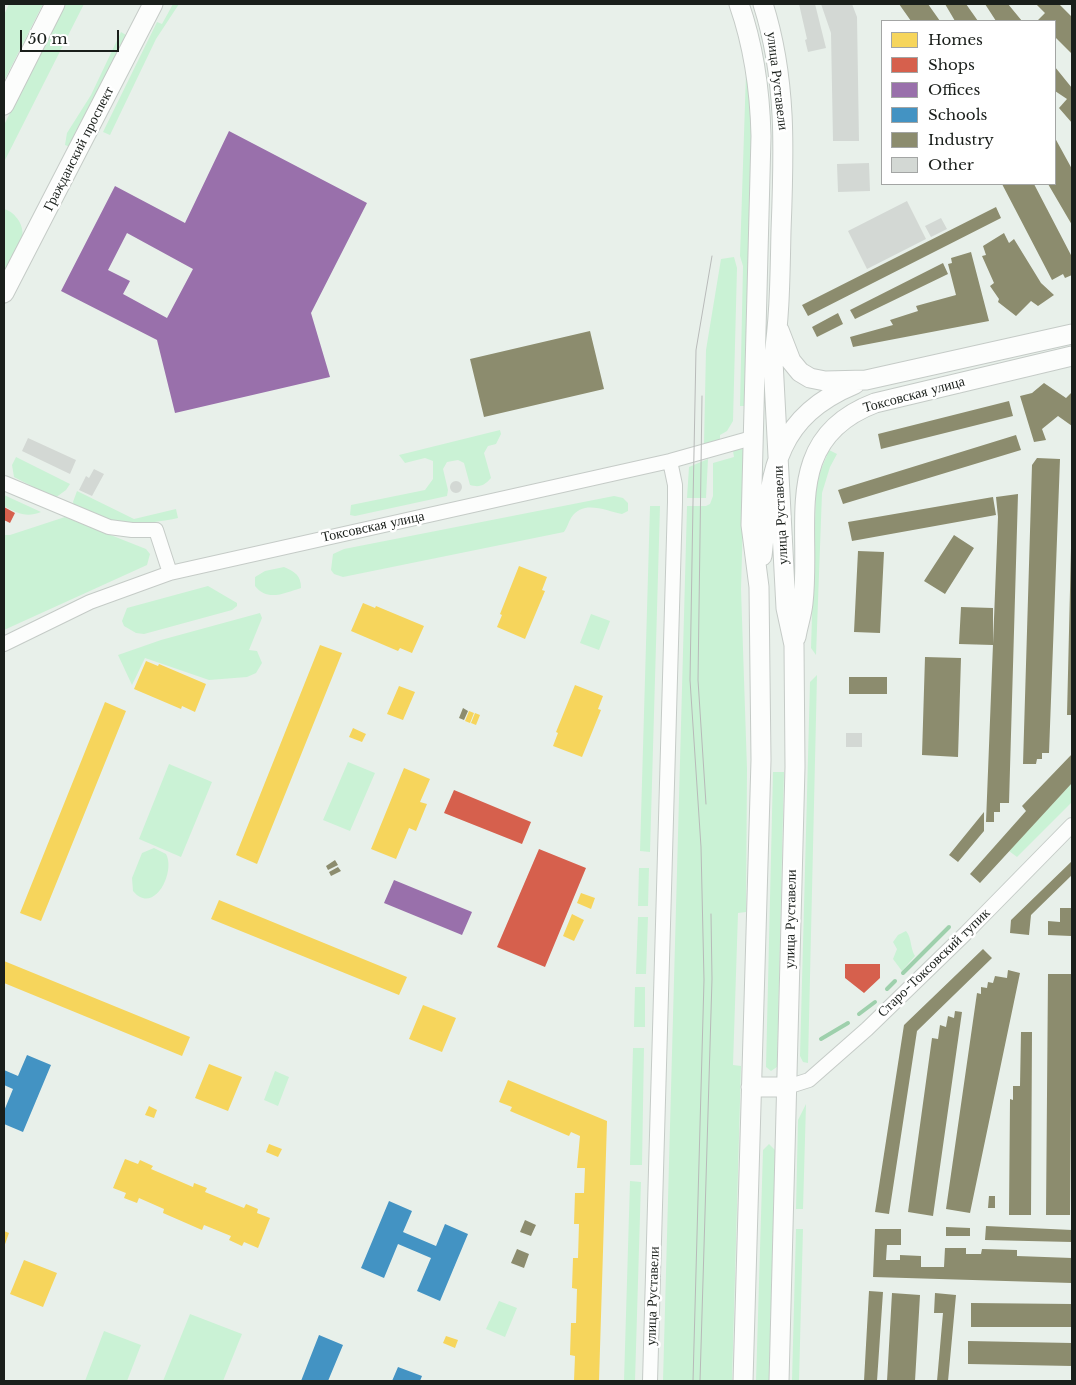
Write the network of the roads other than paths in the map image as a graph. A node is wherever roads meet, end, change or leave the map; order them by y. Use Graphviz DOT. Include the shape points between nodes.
graph roads {
  1 [pos="55,4"];
  2 [pos="153,4"];
  3 [pos="739,4"];
  4 [pos="763,4"];
  5 [pos="4,106"];
  6 [pos="4,293"];
  7 [pos="778,329"];
  8 [pos="1072,334"];
  9 [pos="1072,356"];
  10 [pos="866,380"];
  11 [pos="752,438"];
  12 [pos="778,458"];
  13 [pos="670,461"];
  14 [pos="4,482"];
  15 [pos="170,573"];
  16 [pos="759,587"];
  17 [pos="4,644"];
  18 [pos="794,645"];
  19 [pos="1072,826"];
  20 [pos="751,1086"];
  21 [pos="787,1087"];
  22 [pos="650,1381"];
  23 [pos="743,1381"];
  24 [pos="779,1381"];
  1 -- 5 [label="main road"];
  2 -- 6 [label="main road, Гражданский проспект"];
  3 -- 11 [label="main road, улица Руставели" via="749,34 760,99"];
  4 -- 7 [label="main road, улица Руставели" via="776,55 784,136"];
  7 -- 10 [label="main road, Токсовская улица" via="791,361 800,372 818,380"];
  7 -- 12 [label="main road, улица Руставели" via="774,361"];
  8 -- 10 [label="main road, Токсовская улица"];
  9 -- 18 [label="main road, Токсовская улица" via="875,403 845,417 833,427 818,449 808,476 803,603"];
  10 -- 12 [label="main road, Токсовская улица" via="817,403 796,426"];
  11 -- 13 [label="street, Токсовская улица"];
  11 -- 16 [label="main road, улица Руставели" via="751,525"];
  12 -- 16 [label="main road, улица Руставели" via="770,488"];
  12 -- 18 [label="main road, улица Руставели" via="786,608"];
  13 -- 15 [label="street, Токсовская улица"];
  13 -- 22 [label="street, улица Руставели" via="675,493"];
  14 -- 15 [label="street" via="108,527 156,530"];
  15 -- 17 [label="street, Токсовская улица" via="90,602"];
  16 -- 20 [label="main road, улица Руставели" via="761,760"];
  18 -- 21 [label="main road, улица Руставели" via="795,767"];
  19 -- 21 [label="street, Старо-Токсовский тупик" via="966,934 866,1029 809,1080"];
  20 -- 21 [label="main road"];
  20 -- 23 [label="main road, улица Руставели"];
  21 -- 24 [label="main road, улица Руставели"];
}
